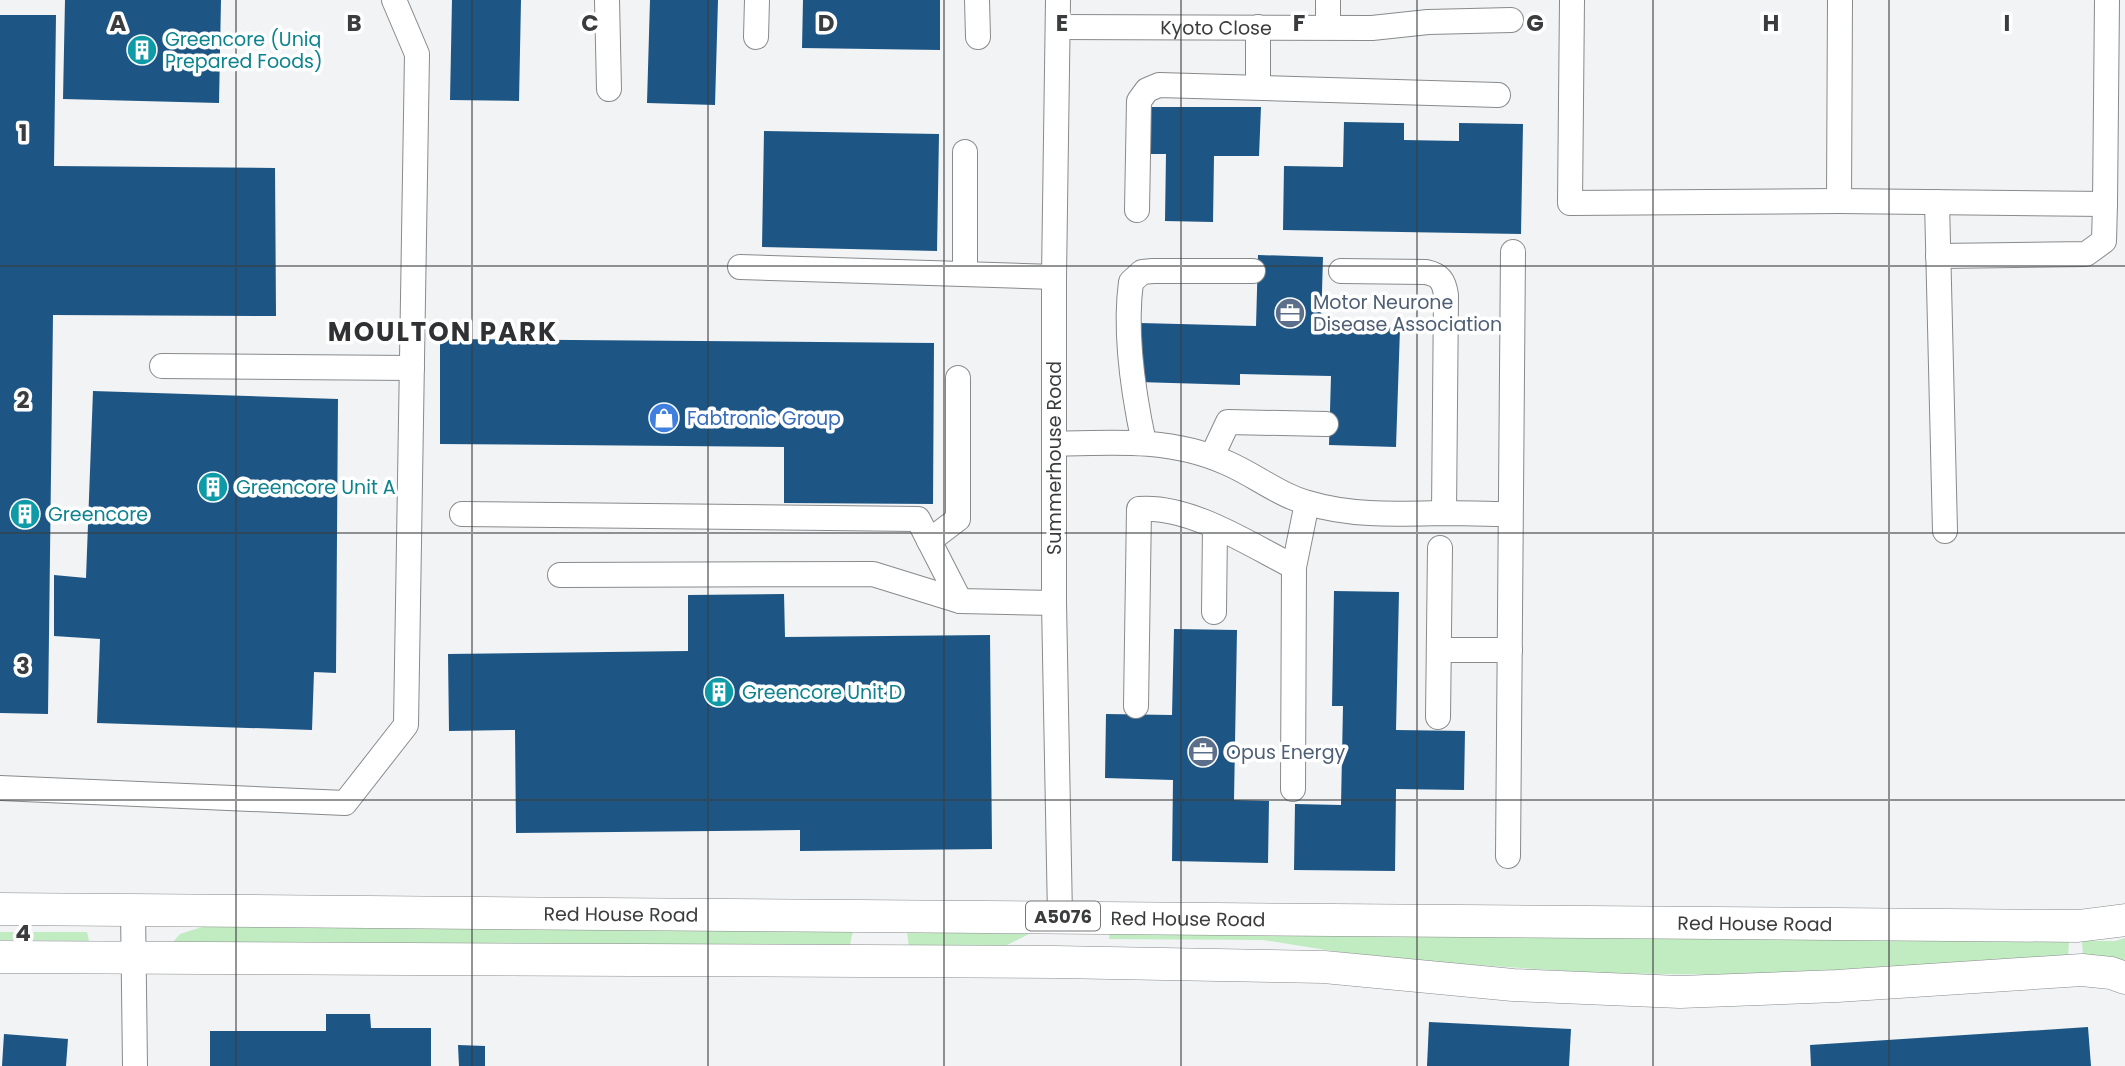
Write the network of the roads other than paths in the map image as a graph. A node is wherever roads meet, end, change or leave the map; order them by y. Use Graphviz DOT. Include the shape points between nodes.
graph roads {
  1 [pos="394,0"];
  2 [pos="607,0"];
  3 [pos="757,0"];
  4 [pos="977,0"];
  5 [pos="1058,0"];
  6 [pos="1328,0"];
  7 [pos="1572,0"];
  8 [pos="1840,0"];
  9 [pos="2107,0"];
  10 [pos="1511,20"];
  11 [pos="1058,27"];
  12 [pos="1258,27"];
  13 [pos="1328,27"];
  14 [pos="756,37"];
  15 [pos="978,37"];
  16 [pos="1258,87"];
  17 [pos="609,89"];
  18 [pos="1498,95"];
  19 [pos="965,152"];
  20 [pos="1839,201"];
  21 [pos="1937,202"];
  22 [pos="2105,204"];
  23 [pos="1137,210"];
  24 [pos="1513,252"];
  25 [pos="1938,256"];
  26 [pos="740,267"];
  27 [pos="1254,271"];
  28 [pos="1341,271"];
  29 [pos="965,274"];
  30 [pos="1054,277"];
  31 [pos="162,366"];
  32 [pos="412,368"];
  33 [pos="958,378"];
  34 [pos="1326,424"];
  35 [pos="1144,443"];
  36 [pos="1054,444"];
  37 [pos="1212,456"];
  38 [pos="1307,503"];
  39 [pos="1444,513"];
  40 [pos="462,514"];
  41 [pos="1510,514"];
  42 [pos="1215,528"];
  43 [pos="1945,531"];
  44 [pos="929,541"];
  45 [pos="1440,548"];
  46 [pos="1294,567"];
  47 [pos="560,575"];
  48 [pos="960,601"];
  49 [pos="1054,603"];
  50 [pos="1214,612"];
  51 [pos="1439,650"];
  52 [pos="1510,650"];
  53 [pos="1136,706"];
  54 [pos="1438,717"];
  55 [pos="0,788"];
  56 [pos="1293,789"];
  57 [pos="1508,856"];
  58 [pos="0,909"];
  59 [pos="133,910"];
  60 [pos="1060,916"];
  61 [pos="2125,920"];
  62 [pos="0,957"];
  63 [pos="134,957"];
  64 [pos="1324,967"];
  65 [pos="2125,978"];
  66 [pos="135,1066"];
  1 -- 32 [label="street" via="416,54"];
  2 -- 17 [label="street"];
  3 -- 14 [label="street"];
  4 -- 15 [label="street"];
  5 -- 11 [label="street, Summerhouse Road"];
  6 -- 13 [label="street"];
  7 -- 20 [label="street" via="1570,203"];
  8 -- 20 [label="street"];
  9 -- 22 [label="street"];
  10 -- 13 [label="street, Kyoto Close"];
  11 -- 12 [label="street, Kyoto Close"];
  11 -- 30 [label="street, Summerhouse Road"];
  12 -- 13 [label="street, Kyoto Close"];
  12 -- 16 [label="street"];
  16 -- 18 [label="street"];
  16 -- 23 [label="street" via="1159,85 1147,90 1139,101"];
  19 -- 29 [label="street"];
  20 -- 21 [label="street"];
  21 -- 22 [label="street"];
  21 -- 25 [label="street"];
  22 -- 25 [label="street" via="2104,241 2086,254"];
  24 -- 41 [label="street"];
  25 -- 43 [label="street"];
  26 -- 29 [label="street"];
  27 -- 35 [label="street" via="1153,271 1142,272 1131,282 1131,364"];
  28 -- 39 [label="street" via="1426,271 1442,279 1446,295"];
  29 -- 30 [label="street"];
  30 -- 36 [label="street, Summerhouse Road"];
  31 -- 32 [label="street"];
  32 -- 55 [label="street" via="406,725 345,803"];
  33 -- 44 [label="street" via="958,519"];
  34 -- 37 [label="street" via="1228,422"];
  35 -- 36 [label="street"];
  35 -- 37 [label="street"];
  36 -- 49 [label="street, Summerhouse Road"];
  37 -- 38 [label="street"];
  38 -- 39 [label="street" via="1340,511"];
  38 -- 46 [label="street"];
  39 -- 41 [label="street"];
  40 -- 44 [label="street" via="918,519"];
  41 -- 52 [label="street"];
  42 -- 46 [label="street"];
  42 -- 50 [label="street"];
  42 -- 53 [label="street" via="1157,507 1139,509"];
  44 -- 48 [label="street"];
  45 -- 51 [label="street"];
  46 -- 56 [label="street"];
  47 -- 48 [label="street" via="873,574"];
  48 -- 49 [label="street"];
  49 -- 60 [label="street, Summerhouse Road"];
  51 -- 52 [label="street"];
  51 -- 54 [label="street"];
  52 -- 57 [label="street"];
  58 -- 59 [label="main road, Red House Road / A5076"];
  59 -- 60 [label="main road, Red House Road / A5076"];
  59 -- 63 [label="street"];
  60 -- 61 [label="main road, Red House Road / A5076" via="2078,926"];
  60 -- 64 [label="main road" via="1073,938 1092,948 1261,952"];
  62 -- 63 [label="main road"];
  63 -- 64 [label="main road"];
  63 -- 66 [label="street"];
  64 -- 65 [label="main road" via="1513,985 1680,992 2082,970"];
}
